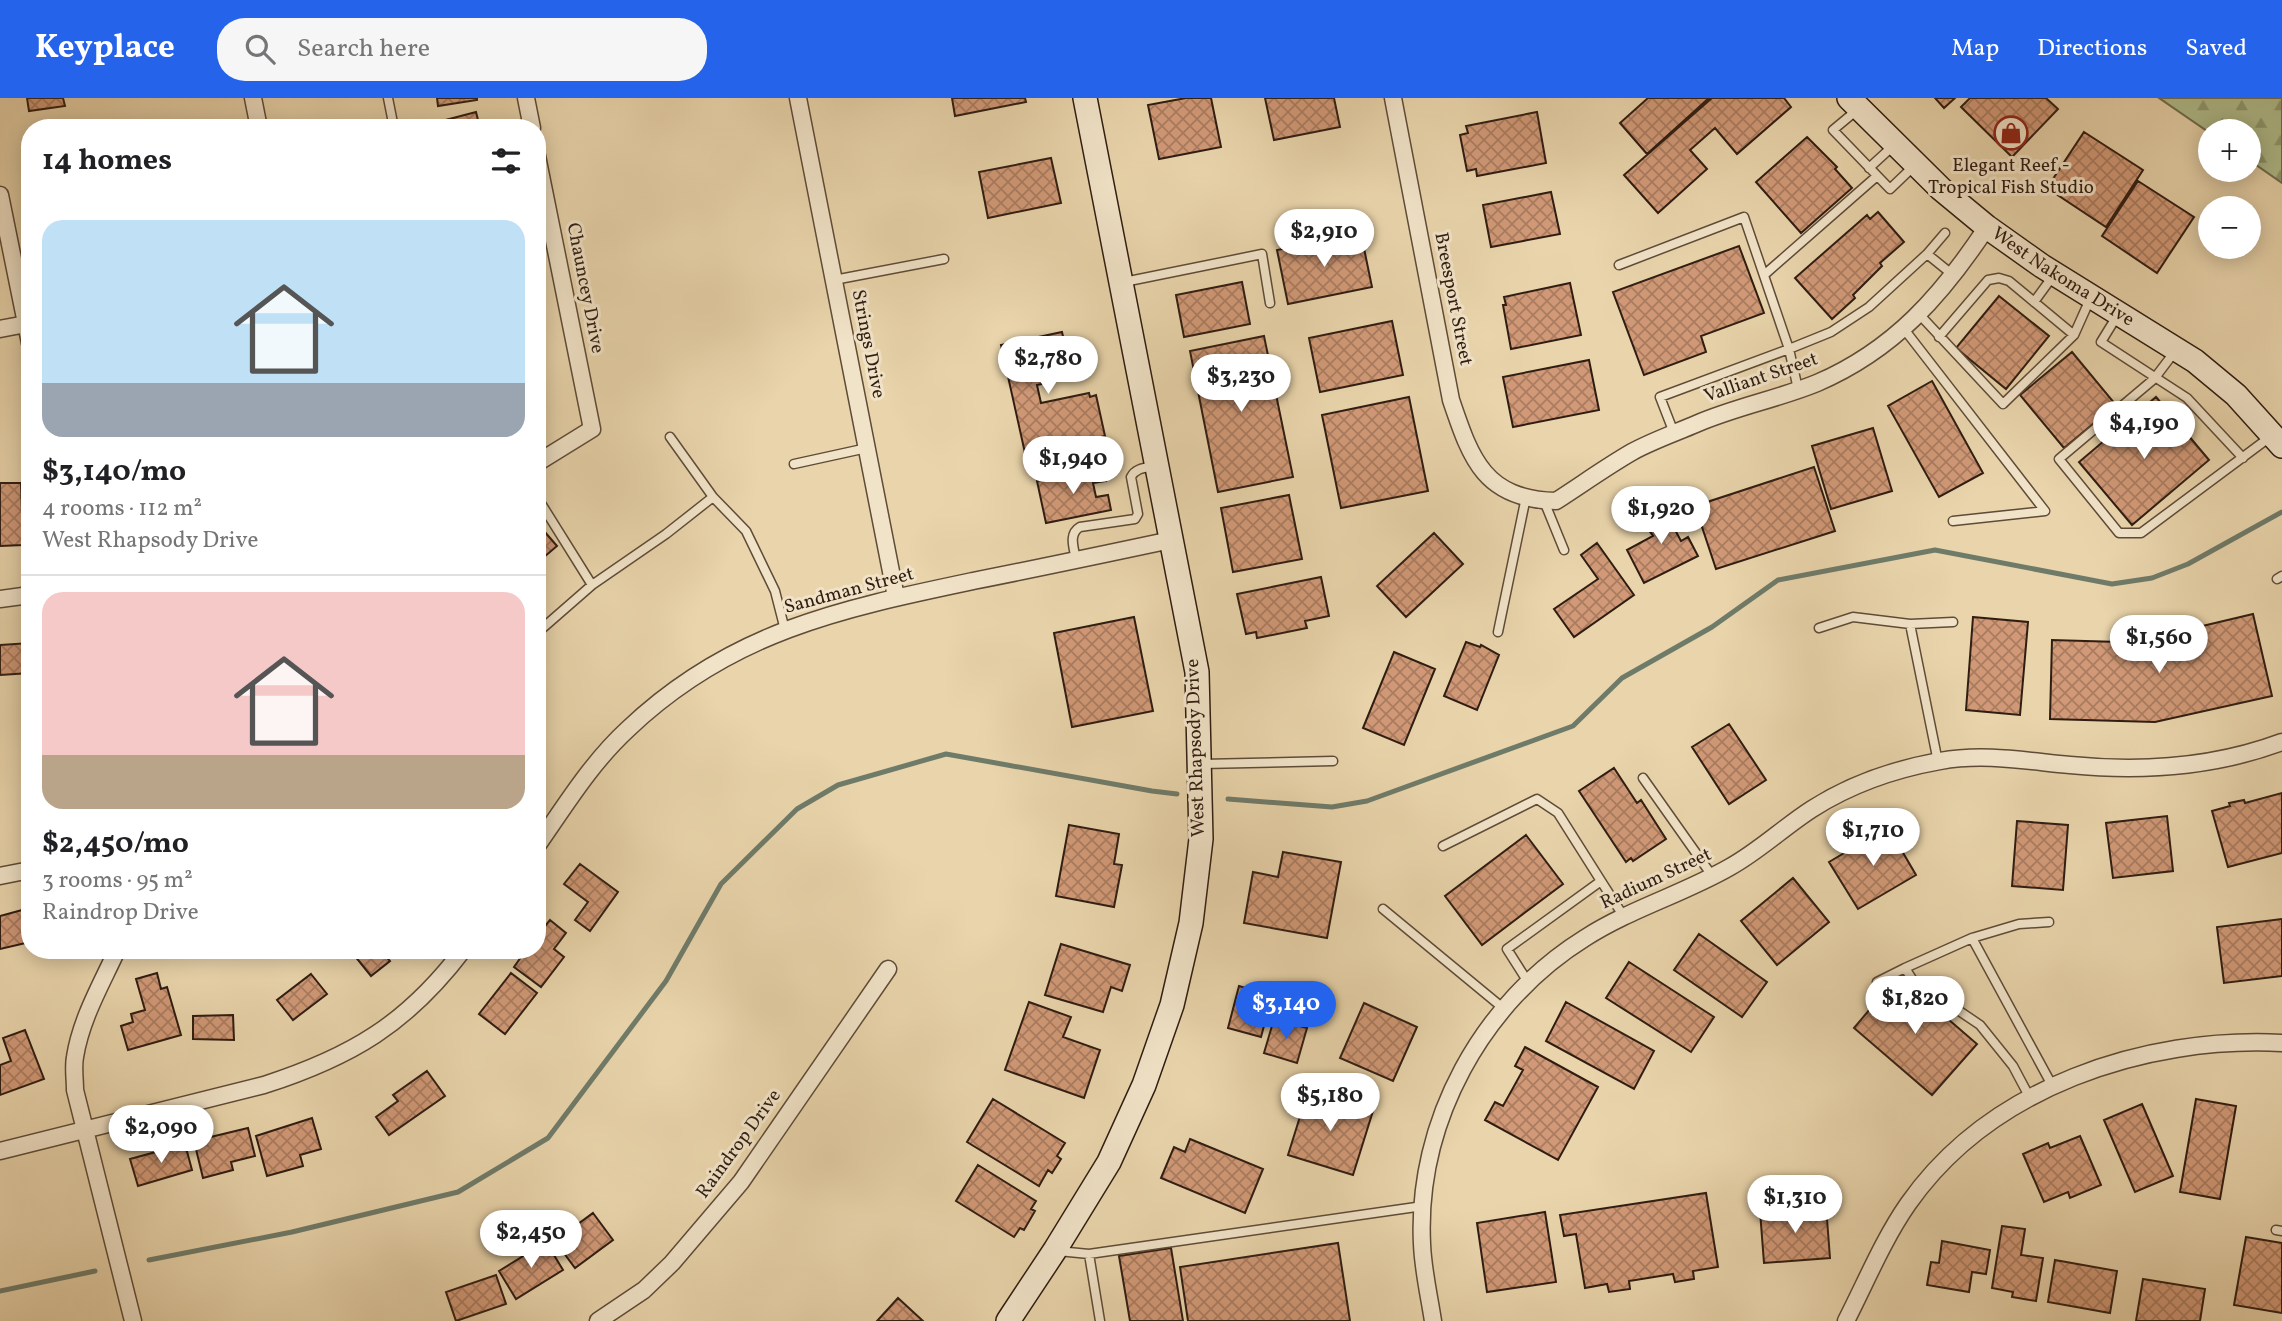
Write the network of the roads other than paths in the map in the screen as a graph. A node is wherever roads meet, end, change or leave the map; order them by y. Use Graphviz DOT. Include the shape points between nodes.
graph roads {
  1 [pos="253,98"];
  2 [pos="388,98"];
  3 [pos="526,98"];
  4 [pos="799,98"];
  5 [pos="1085,98"];
  6 [pos="1393,98"];
  7 [pos="1854,103"];
  8 [pos="257,119"];
  9 [pos="392,119"];
  10 [pos="530,119"];
  11 [pos="1895,144"];
  12 [pos="1916,164"];
  13 [pos="1869,167"];
  14 [pos="1877,176"];
  15 [pos="0,195"];
  16 [pos="546,201"];
  17 [pos="1987,227"];
  18 [pos="1945,233"];
  19 [pos="1927,254"];
  20 [pos="944,259"];
  21 [pos="1619,265"];
  22 [pos="2055,274"];
  23 [pos="1764,275"];
  24 [pos="1953,275"];
  25 [pos="835,280"];
  26 [pos="1121,283"];
  27 [pos="2091,297"];
  28 [pos="21,299"];
  29 [pos="2034,302"];
  30 [pos="1270,303"];
  31 [pos="1919,314"];
  32 [pos="2118,315"];
  33 [pos="21,325"];
  34 [pos="0,329"];
  35 [pos="1904,329"];
  36 [pos="2074,335"];
  37 [pos="1939,337"];
  38 [pos="1789,349"];
  39 [pos="2176,350"];
  40 [pos="2154,379"];
  41 [pos="1798,389"];
  42 [pos="1674,433"];
  43 [pos="670,437"];
  44 [pos="2277,441"];
  45 [pos="867,448"];
  46 [pos="546,457"];
  47 [pos="2243,458"];
  48 [pos="794,464"];
  49 [pos="1156,466"];
  50 [pos="713,497"];
  51 [pos="1526,497"];
  52 [pos="1544,501"];
  53 [pos="546,511"];
  54 [pos="1952,521"];
  55 [pos="1171,540"];
  56 [pos="1564,551"];
  57 [pos="1076,560"];
  58 [pos="592,585"];
  59 [pos="21,596"];
  60 [pos="896,597"];
  61 [pos="0,599"];
  62 [pos="1953,622"];
  63 [pos="1910,624"];
  64 [pos="546,625"];
  65 [pos="1819,628"];
  66 [pos="785,630"];
  67 [pos="1498,632"];
  68 [pos="2282,742"];
  69 [pos="1333,761"];
  70 [pos="1938,762"];
  71 [pos="1199,764"];
  72 [pos="1643,778"];
  73 [pos="546,833"];
  74 [pos="1443,846"];
  75 [pos="21,872"];
  76 [pos="0,876"];
  77 [pos="1713,877"];
  78 [pos="1601,881"];
  79 [pos="1383,909"];
  80 [pos="1624,917"];
  81 [pos="2049,922"];
  82 [pos="1972,938"];
  83 [pos="113,959"];
  84 [pos="455,959"];
  85 [pos="1905,968"];
  86 [pos="888,969"];
  87 [pos="1528,982"];
  88 [pos="1877,982"];
  89 [pos="1503,1008"];
  90 [pos="2282,1043"];
  91 [pos="2053,1087"];
  92 [pos="2030,1098"];
  93 [pos="85,1129"];
  94 [pos="0,1151"];
  95 [pos="1423,1206"];
  96 [pos="1055,1250"];
  97 [pos="1089,1254"];
  98 [pos="133,1321"];
  99 [pos="598,1321"];
  100 [pos="1007,1321"];
  101 [pos="1100,1321"];
  102 [pos="1433,1321"];
  103 [pos="1846,1321"];
  1 -- 8 [label="street"];
  2 -- 9 [label="lane"];
  3 -- 10 [label="street"];
  4 -- 25 [label="street, Strings Drive"];
  5 -- 26 [label="street, West Rhapsody Drive"];
  6 -- 51 [label="street, Breesport Street" via="1451,400 1467,446 1482,471 1507,493"];
  7 -- 11 [label="street, West Nakoma Drive"];
  7 -- 13 [label="lane" via="1833,130"];
  11 -- 12 [label="street, West Nakoma Drive"];
  11 -- 13 [label="lane"];
  12 -- 14 [label="lane" via="1889,189"];
  12 -- 17 [label="street, West Nakoma Drive"];
  13 -- 14 [label="lane"];
  14 -- 23 [label="lane"];
  15 -- 28 [label="street"];
  16 -- 46 [label="street, Chauncey Drive" via="592,429"];
  17 -- 22 [label="street, West Nakoma Drive"];
  17 -- 24 [label="street, Valliant Street"];
  18 -- 19 [label="lane"];
  19 -- 24 [label="lane"];
  19 -- 38 [label="lane" via="1869,307 1831,332"];
  20 -- 25 [label="lane"];
  21 -- 23 [label="lane" via="1744,218"];
  22 -- 27 [label="street, West Nakoma Drive"];
  22 -- 29 [label="lane"];
  23 -- 38 [label="lane"];
  24 -- 31 [label="street, Valliant Street"];
  25 -- 45 [label="street, Strings Drive"];
  26 -- 30 [label="lane" via="1262,254"];
  26 -- 49 [label="street, West Rhapsody Drive"];
  27 -- 32 [label="street, West Nakoma Drive"];
  27 -- 36 [label="lane"];
  29 -- 36 [label="lane"];
  29 -- 37 [label="lane" via="2009,281 1988,280"];
  31 -- 35 [label="street, Valliant Street"];
  31 -- 37 [label="lane"];
  32 -- 39 [label="street, West Nakoma Drive"];
  32 -- 40 [label="lane" via="2101,342"];
  33 -- 34 [label="street"];
  35 -- 41 [label="street, Valliant Street" via="1846,369"];
  35 -- 54 [label="lane" via="2045,511"];
  36 -- 37 [label="lane" via="2003,404"];
  38 -- 41 [label="lane"];
  38 -- 42 [label="lane" via="1660,397"];
  39 -- 40 [label="lane"];
  39 -- 44 [label="street, West Nakoma Drive" via="2236,395"];
  40 -- 47 [label="lane" via="2187,398"];
  40 -- 47 [label="lane" via="2059,459 2119,533 2141,533"];
  41 -- 42 [label="street, Valliant Street"];
  42 -- 52 [label="street, Valliant Street" via="1634,451 1556,501"];
  43 -- 50 [label="lane"];
  44 -- 47 [label="lane"];
  45 -- 48 [label="lane"];
  45 -- 60 [label="street, Strings Drive"];
  49 -- 55 [label="street, West Rhapsody Drive"];
  49 -- 57 [label="lane" via="1139,469 1131,477 1135,519 1076,530 1072,537"];
  50 -- 58 [label="lane"];
  50 -- 66 [label="lane" via="746,531 775,590"];
  51 -- 52 [label="street"];
  51 -- 67 [label="lane"];
  52 -- 56 [label="lane"];
  53 -- 58 [label="lane"];
  55 -- 57 [label="street, Sandman Street"];
  55 -- 71 [label="street, West Rhapsody Drive" via="1197,672"];
  57 -- 60 [label="street, Sandman Street"];
  58 -- 64 [label="lane"];
  59 -- 61 [label="street"];
  60 -- 66 [label="street, Sandman Street"];
  62 -- 63 [label="lane"];
  63 -- 65 [label="lane" via="1853,617"];
  63 -- 70 [label="lane"];
  66 -- 73 [label="street, Sandman Street" via="706,668 665,697 593,766"];
  68 -- 70 [label="street, Radium Street" via="2219,760 2169,767 2119,769 2011,758"];
  69 -- 71 [label="lane"];
  70 -- 77 [label="street, Radium Street" via="1843,792"];
  71 -- 96 [label="street, West Rhapsody Drive" via="1201,839 1191,923 1172,1005 1144,1085 1109,1162"];
  72 -- 77 [label="lane"];
  74 -- 78 [label="lane" via="1537,799 1558,813"];
  75 -- 76 [label="street"];
  77 -- 80 [label="street, Radium Street"];
  78 -- 80 [label="lane"];
  78 -- 87 [label="lane" via="1507,950"];
  79 -- 89 [label="lane"];
  80 -- 87 [label="street, Radium Street" via="1555,958"];
  81 -- 82 [label="lane" via="2019,924"];
  82 -- 85 [label="lane"];
  82 -- 91 [label="lane"];
  83 -- 93 [label="street" via="85,1020 74,1060 75,1090"];
  84 -- 93 [label="street" via="391,1026 338,1057 264,1084"];
  85 -- 88 [label="lane"];
  85 -- 92 [label="lane" via="1912,979 1980,1025 2013,1066"];
  86 -- 99 [label="street, Raindrop Drive" via="741,1182 672,1263 644,1290"];
  87 -- 89 [label="street, Radium Street"];
  89 -- 95 [label="street, Radium Street" via="1462,1068 1447,1101 1427,1170"];
  90 -- 91 [label="street" via="2203,1045 2152,1053 2103,1066"];
  91 -- 92 [label="street"];
  92 -- 103 [label="street" via="1978,1130 1928,1178 1890,1233"];
  93 -- 94 [label="street"];
  93 -- 98 [label="street"];
  95 -- 97 [label="lane"];
  95 -- 102 [label="street, Radium Street" via="1425,1279"];
  96 -- 97 [label="lane"];
  96 -- 100 [label="street, West Rhapsody Drive"];
  97 -- 101 [label="lane"];
}
